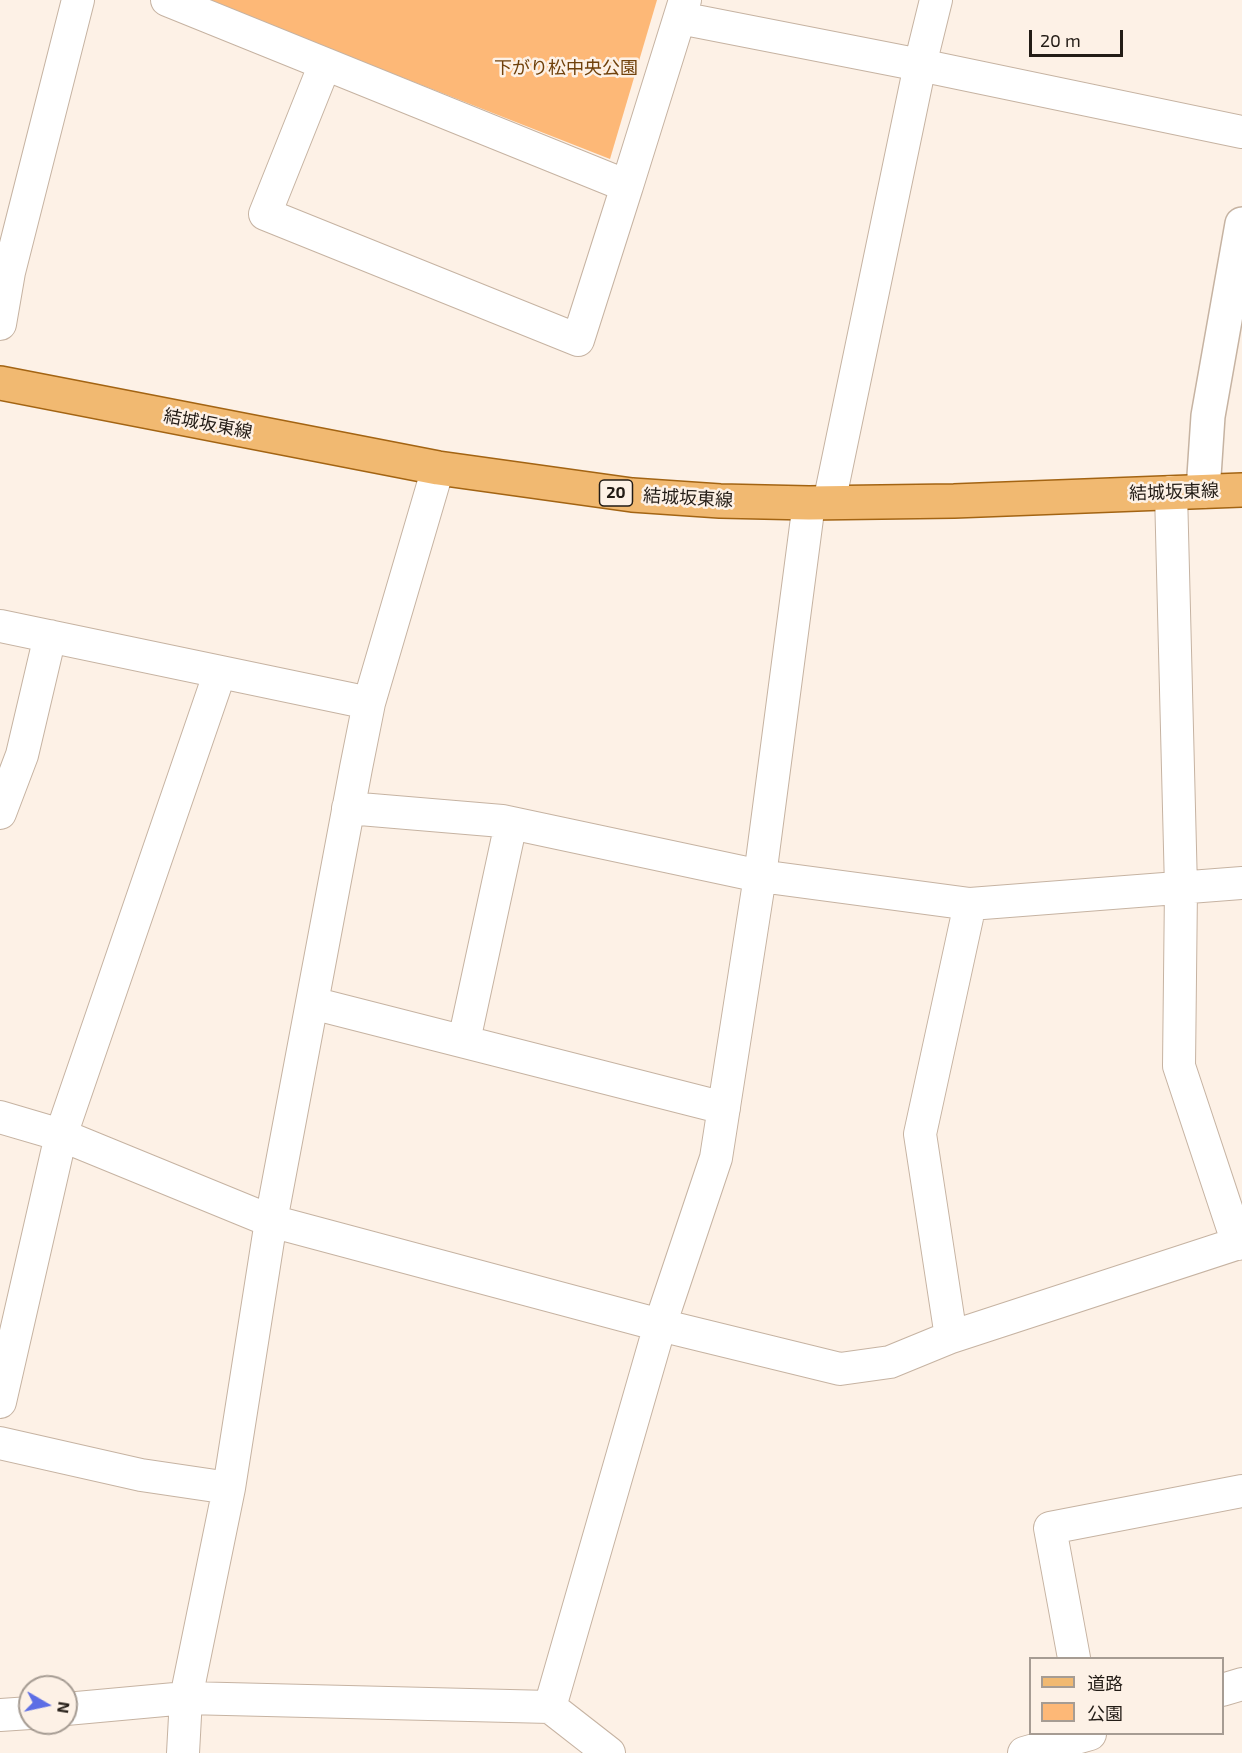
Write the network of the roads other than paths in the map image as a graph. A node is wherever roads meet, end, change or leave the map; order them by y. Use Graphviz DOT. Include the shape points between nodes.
graph roads {
  1 [pos="78,0"];
  2 [pos="166,0"];
  3 [pos="936,0"];
  4 [pos="683,9"];
  5 [pos="325,64"];
  6 [pos="920,65"];
  7 [pos="1242,132"];
  8 [pos="627,186"];
  9 [pos="1242,224"];
  10 [pos="0,324"];
  11 [pos="0,383"];
  12 [pos="438,468"];
  13 [pos="1242,490"];
  14 [pos="1203,491"];
  15 [pos="1171,492"];
  16 [pos="819,503"];
  17 [pos="0,626"];
  18 [pos="50,636"];
  19 [pos="220,672"];
  20 [pos="369,703"];
  21 [pos="348,808"];
  22 [pos="0,813"];
  23 [pos="512,823"];
  24 [pos="760,876"];
  25 [pos="1242,883"];
  26 [pos="1181,888"];
  27 [pos="970,904"];
  28 [pos="312,1003"];
  29 [pos="464,1041"];
  30 [pos="724,1108"];
  31 [pos="0,1117"];
  32 [pos="61,1135"];
  33 [pos="272,1221"];
  34 [pos="1240,1243"];
  35 [pos="660,1324"];
  36 [pos="951,1337"];
  37 [pos="0,1402"];
  38 [pos="0,1443"];
  39 [pos="229,1488"];
  40 [pos="1242,1491"];
  41 [pos="1074,1657"];
  42 [pos="1242,1684"];
  43 [pos="1224,1689"];
  44 [pos="186,1698"];
  45 [pos="550,1707"];
  46 [pos="78,1708"];
  47 [pos="18,1714"];
  48 [pos="0,1715"];
  49 [pos="1086,1735"];
  50 [pos="183,1753"];
  51 [pos="609,1753"];
  52 [pos="1024,1753"];
  1 -- 10 [label="street" via="9,272"];
  2 -- 5 [label="street"];
  3 -- 6 [label="street"];
  4 -- 6 [label="street"];
  4 -- 8 [label="street"];
  5 -- 8 [label="street"];
  5 -- 8 [label="street" via="265,214 578,340"];
  6 -- 7 [label="street"];
  6 -- 16 [label="street"];
  9 -- 14 [label="street" via="1208,416"];
  11 -- 12 [label="main road, 結城坂東線 / 20"];
  12 -- 16 [label="main road, 結城坂東線 / 20" via="632,495"];
  12 -- 20 [label="street"];
  13 -- 14 [label="main road, 結城坂東線 / 20"];
  14 -- 15 [label="main road, 結城坂東線 / 20"];
  15 -- 16 [label="main road, 結城坂東線 / 20"];
  15 -- 26 [label="street"];
  16 -- 24 [label="street"];
  17 -- 18 [label="street"];
  18 -- 19 [label="street"];
  18 -- 22 [label="street" via="22,755"];
  19 -- 20 [label="street"];
  19 -- 32 [label="street"];
  20 -- 21 [label="street"];
  21 -- 23 [label="street"];
  21 -- 28 [label="street"];
  23 -- 24 [label="street"];
  23 -- 29 [label="street"];
  24 -- 27 [label="street"];
  24 -- 30 [label="street"];
  25 -- 26 [label="street"];
  26 -- 27 [label="street"];
  26 -- 34 [label="street" via="1179,1066"];
  27 -- 36 [label="street" via="920,1134"];
  28 -- 29 [label="street"];
  28 -- 33 [label="street"];
  29 -- 30 [label="street"];
  30 -- 35 [label="street" via="716,1158"];
  31 -- 32 [label="street"];
  32 -- 33 [label="street"];
  32 -- 37 [label="street"];
  33 -- 35 [label="street"];
  33 -- 39 [label="street"];
  34 -- 36 [label="street"];
  35 -- 36 [label="street" via="840,1369 890,1362"];
  35 -- 45 [label="street"];
  38 -- 39 [label="street" via="141,1475"];
  39 -- 44 [label="street"];
  40 -- 41 [label="street" via="1050,1528"];
  42 -- 43 [label="street"];
  44 -- 45 [label="street"];
  44 -- 46 [label="street"];
  44 -- 50 [label="street"];
  45 -- 51 [label="street"];
  47 -- 48 [label="street"];
  49 -- 52 [label="street"];
}
